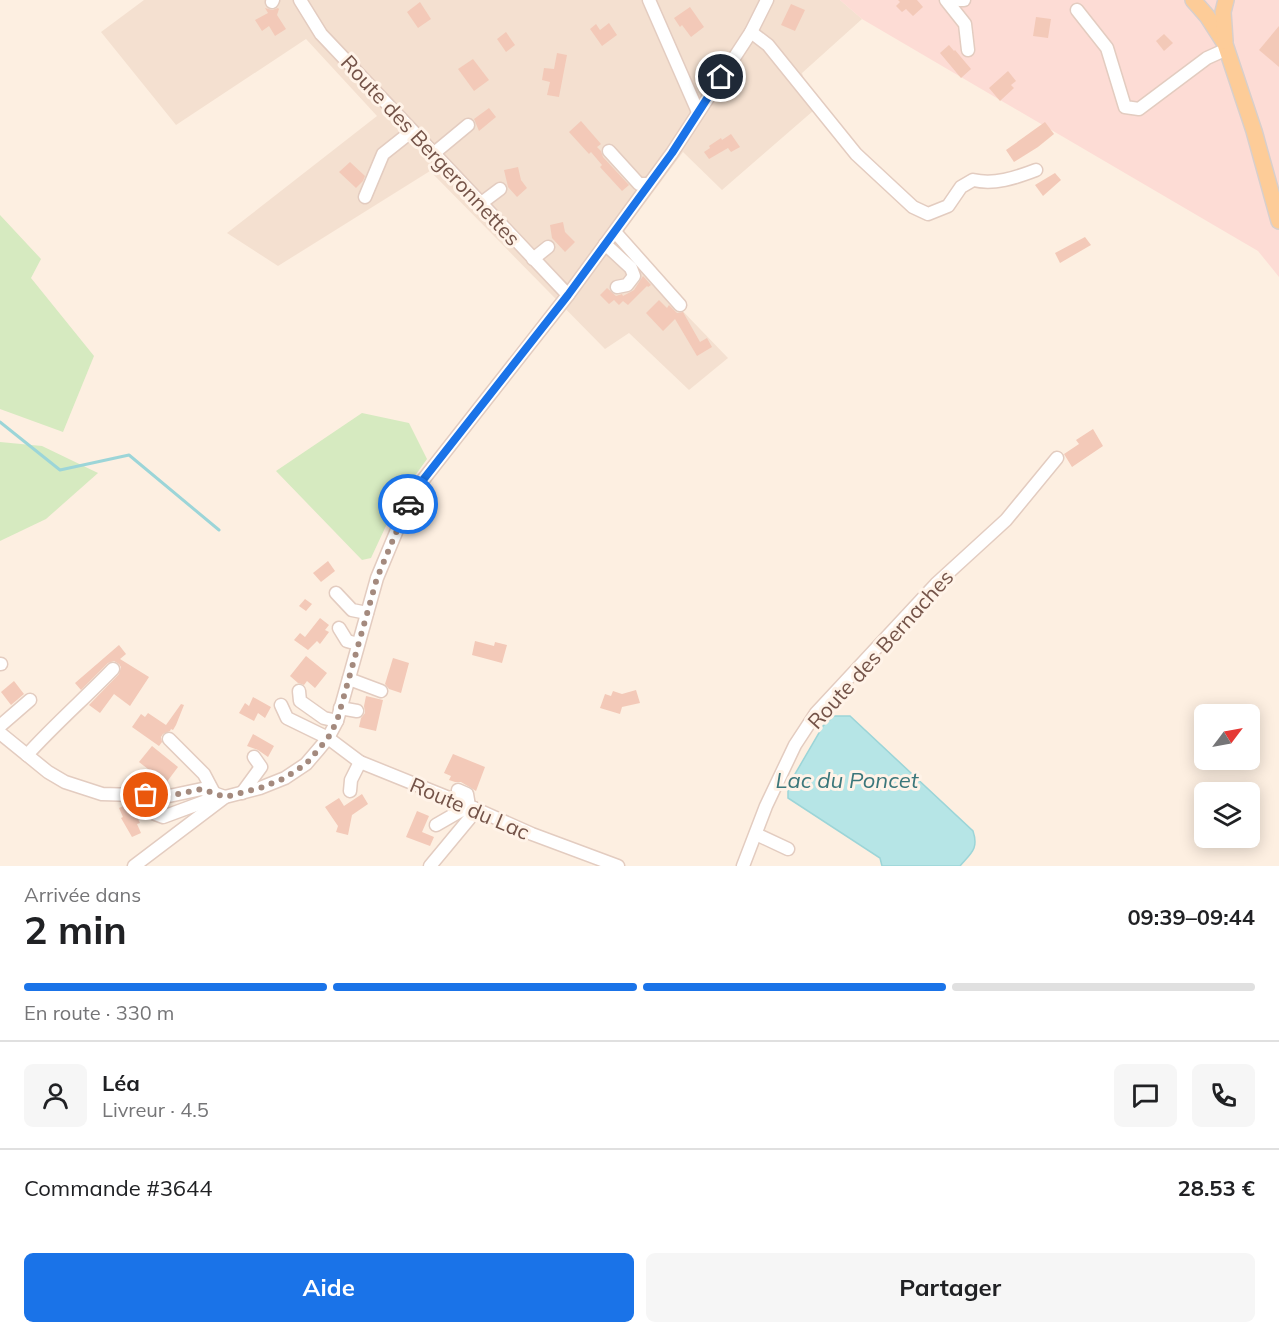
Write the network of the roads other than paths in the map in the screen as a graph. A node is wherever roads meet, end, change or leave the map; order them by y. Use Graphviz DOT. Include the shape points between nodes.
graph roads {
  1 [pos="300,0"];
  2 [pos="649,0"];
  3 [pos="767,0"];
  4 [pos="946,0"];
  5 [pos="959,0"];
  6 [pos="964,0"];
  7 [pos="1192,0"];
  8 [pos="1226,0"];
  9 [pos="1077,10"];
  10 [pos="751,32"];
  11 [pos="1226,47"];
  12 [pos="968,50"];
  13 [pos="698,112"];
  14 [pos="468,124"];
  15 [pos="412,132"];
  16 [pos="609,151"];
  17 [pos="434,154"];
  18 [pos="1036,170"];
  19 [pos="649,184"];
  20 [pos="500,189"];
  21 [pos="365,197"];
  22 [pos="480,204"];
  23 [pos="1279,221"];
  24 [pos="615,232"];
  25 [pos="605,244"];
  26 [pos="548,247"];
  27 [pos="533,259"];
  28 [pos="617,287"];
  29 [pos="568,295"];
  30 [pos="680,305"];
  31 [pos="1057,458"];
  32 [pos="336,593"];
  33 [pos="367,613"];
  34 [pos="339,628"];
  35 [pos="358,644"];
  36 [pos="113,669"];
  37 [pos="349,679"];
  38 [pos="381,691"];
  39 [pos="299,692"];
  40 [pos="30,700"];
  41 [pos="281,705"];
  42 [pos="340,708"];
  43 [pos="357,711"];
  44 [pos="337,721"];
  45 [pos="0,726"];
  46 [pos="0,733"];
  47 [pos="328,738"];
  48 [pos="169,739"];
  49 [pos="27,755"];
  50 [pos="254,757"];
  51 [pos="360,762"];
  52 [pos="458,790"];
  53 [pos="350,791"];
  54 [pos="242,793"];
  55 [pos="220,795"];
  56 [pos="472,807"];
  57 [pos="150,812"];
  58 [pos="436,825"];
  59 [pos="756,834"];
  60 [pos="788,849"];
  61 [pos="134,866"];
  62 [pos="430,866"];
  63 [pos="618,866"];
  64 [pos="743,866"];
  1 -- 15 [label="street, Route des Bergeronnettes" via="321,33"];
  2 -- 13 [label="street"];
  3 -- 10 [label="street"];
  4 -- 12 [label="street" via="964,24"];
  5 -- 6 [label="street"];
  7 -- 11 [label="main road"];
  8 -- 11 [label="main road"];
  9 -- 11 [label="street" via="1107,48 1125,107 1139,109"];
  10 -- 13 [label="street"];
  10 -- 18 [label="street" via="768,45 856,154 913,207 928,214 948,206 961,187 973,180 984,183 1012,179"];
  11 -- 23 [label="main road"];
  13 -- 19 [label="street"];
  14 -- 17 [label="street"];
  15 -- 17 [label="street, Route des Bergeronnettes"];
  15 -- 21 [label="street" via="383,154"];
  16 -- 19 [label="street" via="639,184"];
  17 -- 22 [label="street, Route des Bergeronnettes"];
  19 -- 24 [label="street"];
  20 -- 22 [label="street"];
  22 -- 27 [label="street, Route des Bergeronnettes"];
  24 -- 25 [label="street"];
  24 -- 30 [label="street"];
  25 -- 28 [label="street" via="631,268 634,276 627,285"];
  25 -- 29 [label="street"];
  26 -- 27 [label="street"];
  27 -- 29 [label="street, Route des Bergeronnettes"];
  29 -- 33 [label="street" via="412,494 377,578"];
  31 -- 59 [label="street, Route des Bernaches" via="1006,520 936,584 816,713 795,745"];
  32 -- 33 [label="street" via="352,610"];
  33 -- 35 [label="street"];
  34 -- 35 [label="street" via="347,640"];
  35 -- 37 [label="street"];
  36 -- 49 [label="street"];
  37 -- 38 [label="street"];
  37 -- 42 [label="street"];
  39 -- 44 [label="street" via="300,701"];
  40 -- 45 [label="street"];
  41 -- 47 [label="street, Route du Lac" via="287,718"];
  42 -- 43 [label="street"];
  42 -- 44 [label="street"];
  44 -- 47 [label="street"];
  46 -- 49 [label="street"];
  47 -- 51 [label="street, Route du Lac"];
  47 -- 54 [label="street" via="306,764 285,778"];
  48 -- 55 [label="street"];
  49 -- 55 [label="street" via="65,782 102,794 169,796 202,789"];
  50 -- 54 [label="street" via="261,766"];
  51 -- 53 [label="street"];
  51 -- 56 [label="street, Route du Lac"];
  52 -- 56 [label="street" via="466,794"];
  54 -- 55 [label="street"];
  55 -- 57 [label="street" via="163,817"];
  55 -- 61 [label="street"];
  56 -- 58 [label="street"];
  56 -- 62 [label="street" via="469,819"];
  56 -- 63 [label="street, Route du Lac"];
  59 -- 60 [label="street"];
  59 -- 64 [label="street, Route des Bernaches"];
}
